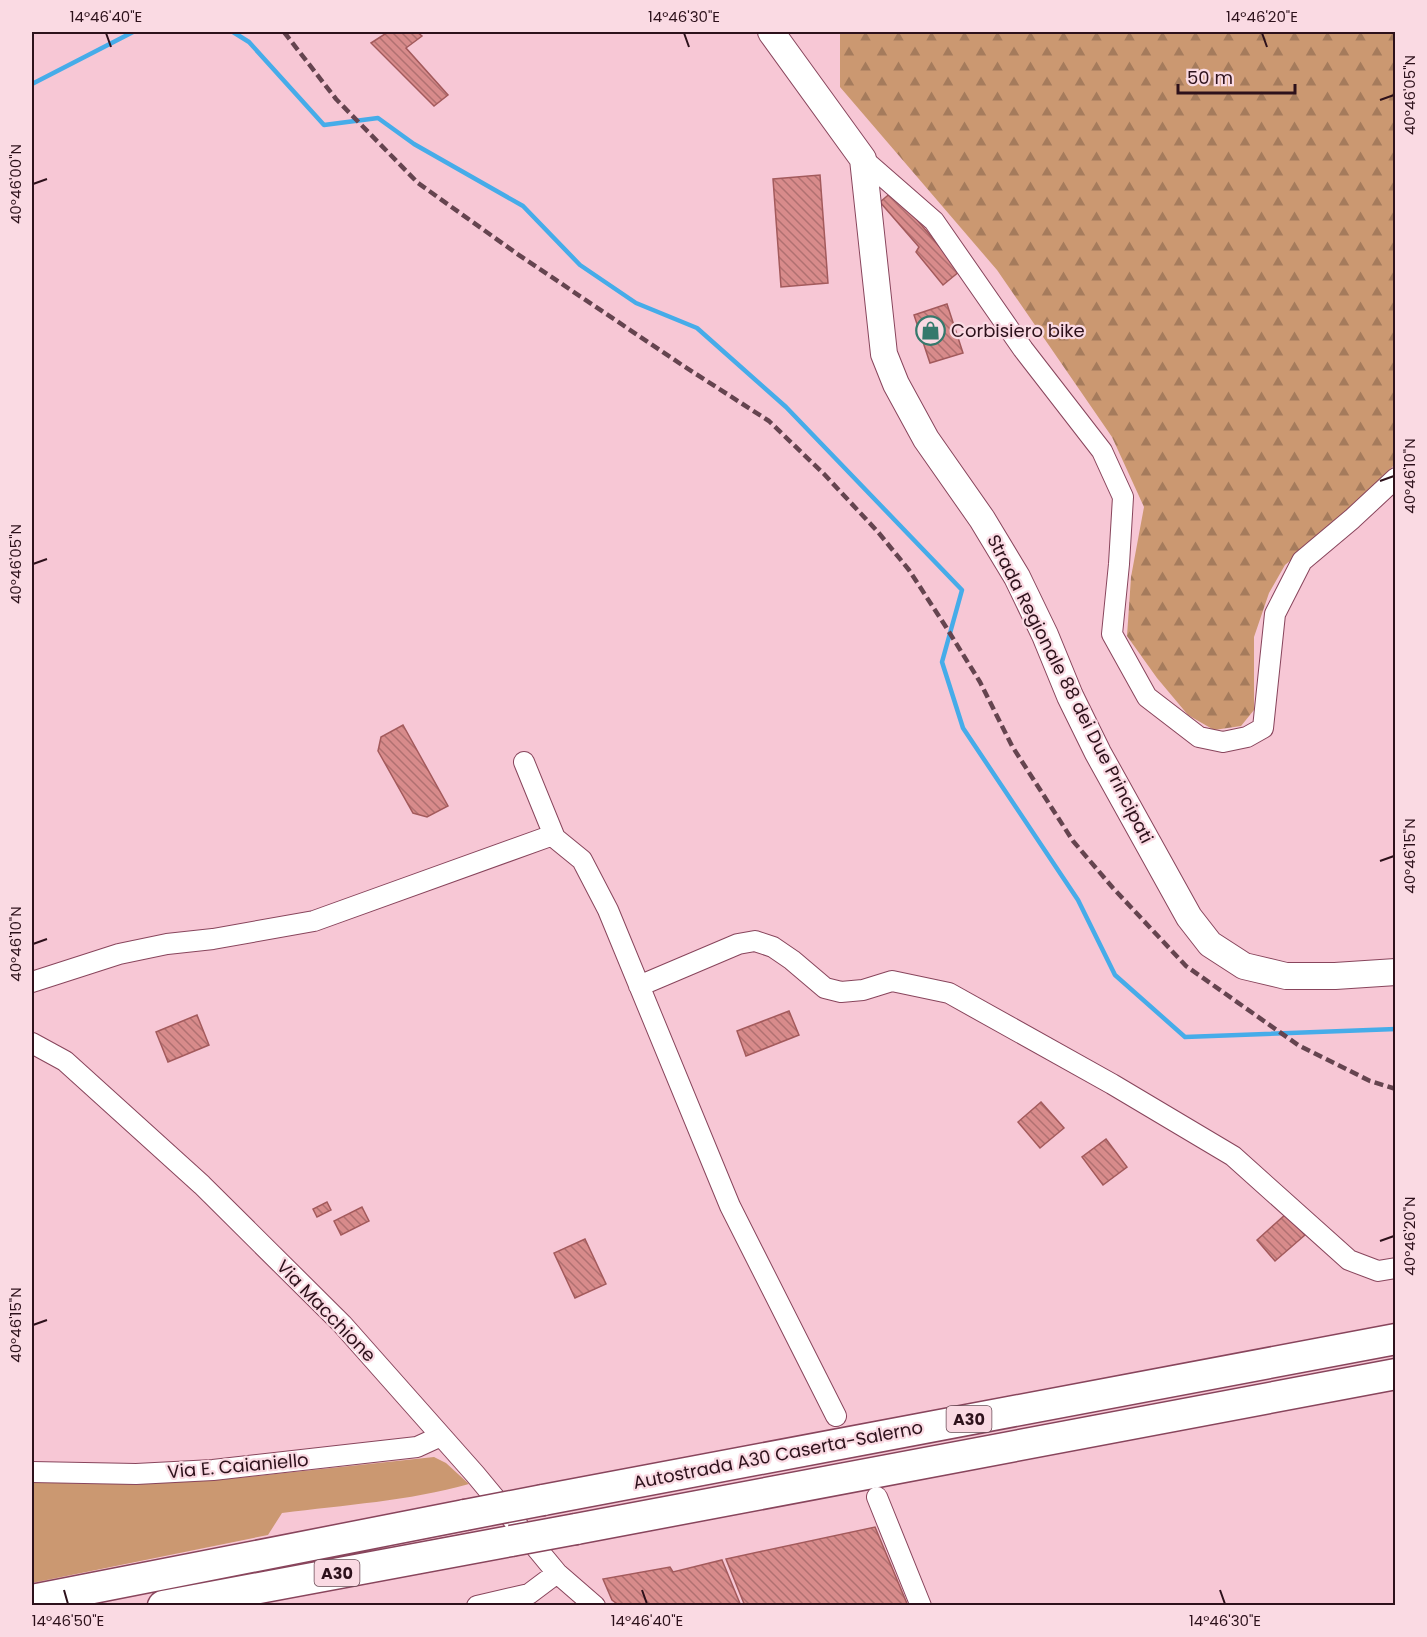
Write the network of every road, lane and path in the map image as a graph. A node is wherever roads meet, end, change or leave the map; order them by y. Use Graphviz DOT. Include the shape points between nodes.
graph roads {
  1 [pos="771,32"];
  2 [pos="863,159"];
  3 [pos="1395,478"];
  4 [pos="524,762"];
  5 [pos="554,835"];
  6 [pos="1395,972"];
  7 [pos="32,982"];
  8 [pos="639,986"];
  9 [pos="32,1043"];
  10 [pos="1395,1268"];
  11 [pos="1395,1339"];
  12 [pos="1395,1374"];
  13 [pos="836,1416"];
  14 [pos="441,1436"];
  15 [pos="32,1472"];
  16 [pos="877,1497"];
  17 [pos="512,1541"];
  18 [pos="557,1573"];
  19 [pos="32,1600"];
  20 [pos="499,1603"];
  21 [pos="163,1605"];
  22 [pos="259,1605"];
  23 [pos="477,1605"];
  24 [pos="595,1605"];
  25 [pos="921,1605"];
  1 -- 2 [label="main road, Strada Regionale 88 dei Due Principati"];
  2 -- 3 [label="street" via="934,221 1023,349 1102,451 1123,497 1112,634 1147,697 1199,738 1223,742 1263,729 1275,614 1302,561"];
  2 -- 6 [label="main road, Strada Regionale 88 dei Due Principati" via="884,354 896,384 926,439 1017,577 1098,753 1189,917 1210,944 1244,966 1286,976"];
  4 -- 5 [label="street"];
  5 -- 7 [label="street" via="314,921 119,954"];
  5 -- 8 [label="street" via="582,860 608,910"];
  8 -- 10 [label="street" via="738,944 755,941 773,947 825,988 841,992 863,990 892,981 949,993 1233,1156 1349,1260 1378,1271"];
  8 -- 13 [label="street" via="730,1206"];
  9 -- 14 [label="street, Via Macchione" via="65,1062 202,1185 342,1324"];
  11 -- 19 [label="highway, Autostrada A30 Caserta-Salerno / A30, bridge"];
  12 -- 17 [label="highway, Autostrada A30 Caserta-Salerno / A30, bridge"];
  14 -- 15 [label="street, Via E. Caianiello" via="417,1447 213,1470 136,1474"];
  14 -- 18 [label="street, Via Macchione"];
  16 -- 25 [label="street"];
  17 -- 21 [label="highway, A30"];
  17 -- 22 [label="highway"];
  18 -- 20 [label="street" via="529,1594"];
  18 -- 24 [label="street, Via Macchione"];
  20 -- 23 [label="street"];
}
